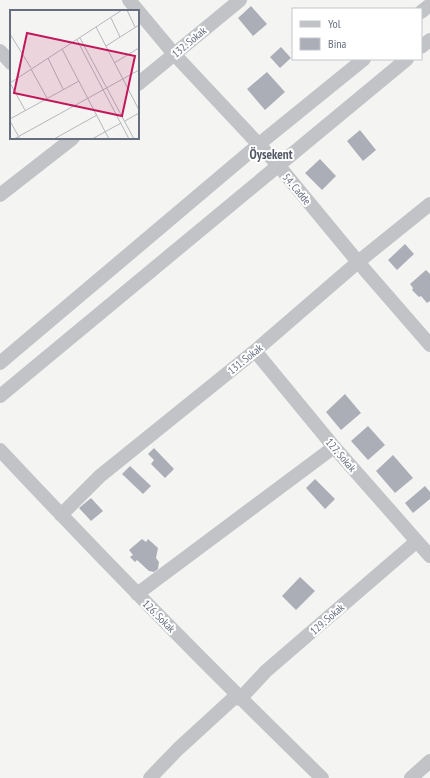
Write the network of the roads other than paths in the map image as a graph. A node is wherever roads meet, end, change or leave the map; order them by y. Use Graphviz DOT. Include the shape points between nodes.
graph roads {
  1 [pos="129,0"];
  2 [pos="240,0"];
  3 [pos="430,4"];
  4 [pos="137,10"];
  5 [pos="422,11"];
  6 [pos="139,12"];
  7 [pos="430,40"];
  8 [pos="422,46"];
  9 [pos="0,51"];
  10 [pos="174,54"];
  11 [pos="363,60"];
  12 [pos="406,60"];
  13 [pos="10,62"];
  14 [pos="139,83"];
  15 [pos="72,139"];
  16 [pos="258,145"];
  17 [pos="278,165"];
  18 [pos="0,195"];
  19 [pos="430,204"];
  20 [pos="358,262"];
  21 [pos="430,345"];
  22 [pos="255,351"];
  23 [pos="0,363"];
  24 [pos="0,396"];
  25 [pos="334,447"];
  26 [pos="0,450"];
  27 [pos="61,515"];
  28 [pos="417,541"];
  29 [pos="430,556"];
  30 [pos="137,594"];
  31 [pos="238,697"];
  32 [pos="430,761"];
  33 [pos="150,778"];
  34 [pos="322,778"];
  35 [pos="411,778"];
  1 -- 4 [label="street, 54. Cadde"];
  2 -- 10 [label="street, 132. Sokak"];
  3 -- 5 [label="street"];
  6 -- 10 [label="street, 54. Cadde"];
  7 -- 8 [label="street"];
  9 -- 13 [label="street"];
  10 -- 14 [label="street, 132. Sokak"];
  10 -- 16 [label="street, 54. Cadde"];
  11 -- 16 [label="street"];
  12 -- 17 [label="street"];
  15 -- 18 [label="street"];
  16 -- 17 [label="street, 54. Cadde"];
  16 -- 23 [label="street"];
  17 -- 20 [label="street, 54. Cadde"];
  17 -- 24 [label="street"];
  19 -- 20 [label="street, 131. Sokak"];
  20 -- 21 [label="street, 54. Cadde"];
  20 -- 22 [label="street, 131. Sokak"];
  22 -- 25 [label="street, 127. Sokak"];
  22 -- 27 [label="street, 131. Sokak" via="100,476"];
  25 -- 28 [label="street, 127. Sokak"];
  25 -- 30 [label="street"];
  26 -- 27 [label="street, 126. Sokak"];
  27 -- 30 [label="street, 126. Sokak"];
  28 -- 29 [label="street, 127. Sokak"];
  28 -- 31 [label="street, 129. Sokak"];
  30 -- 31 [label="street, 126. Sokak"];
  31 -- 33 [label="street, 129. Sokak" via="178,749"];
  31 -- 34 [label="street, 126. Sokak"];
  32 -- 35 [label="street"];
}
